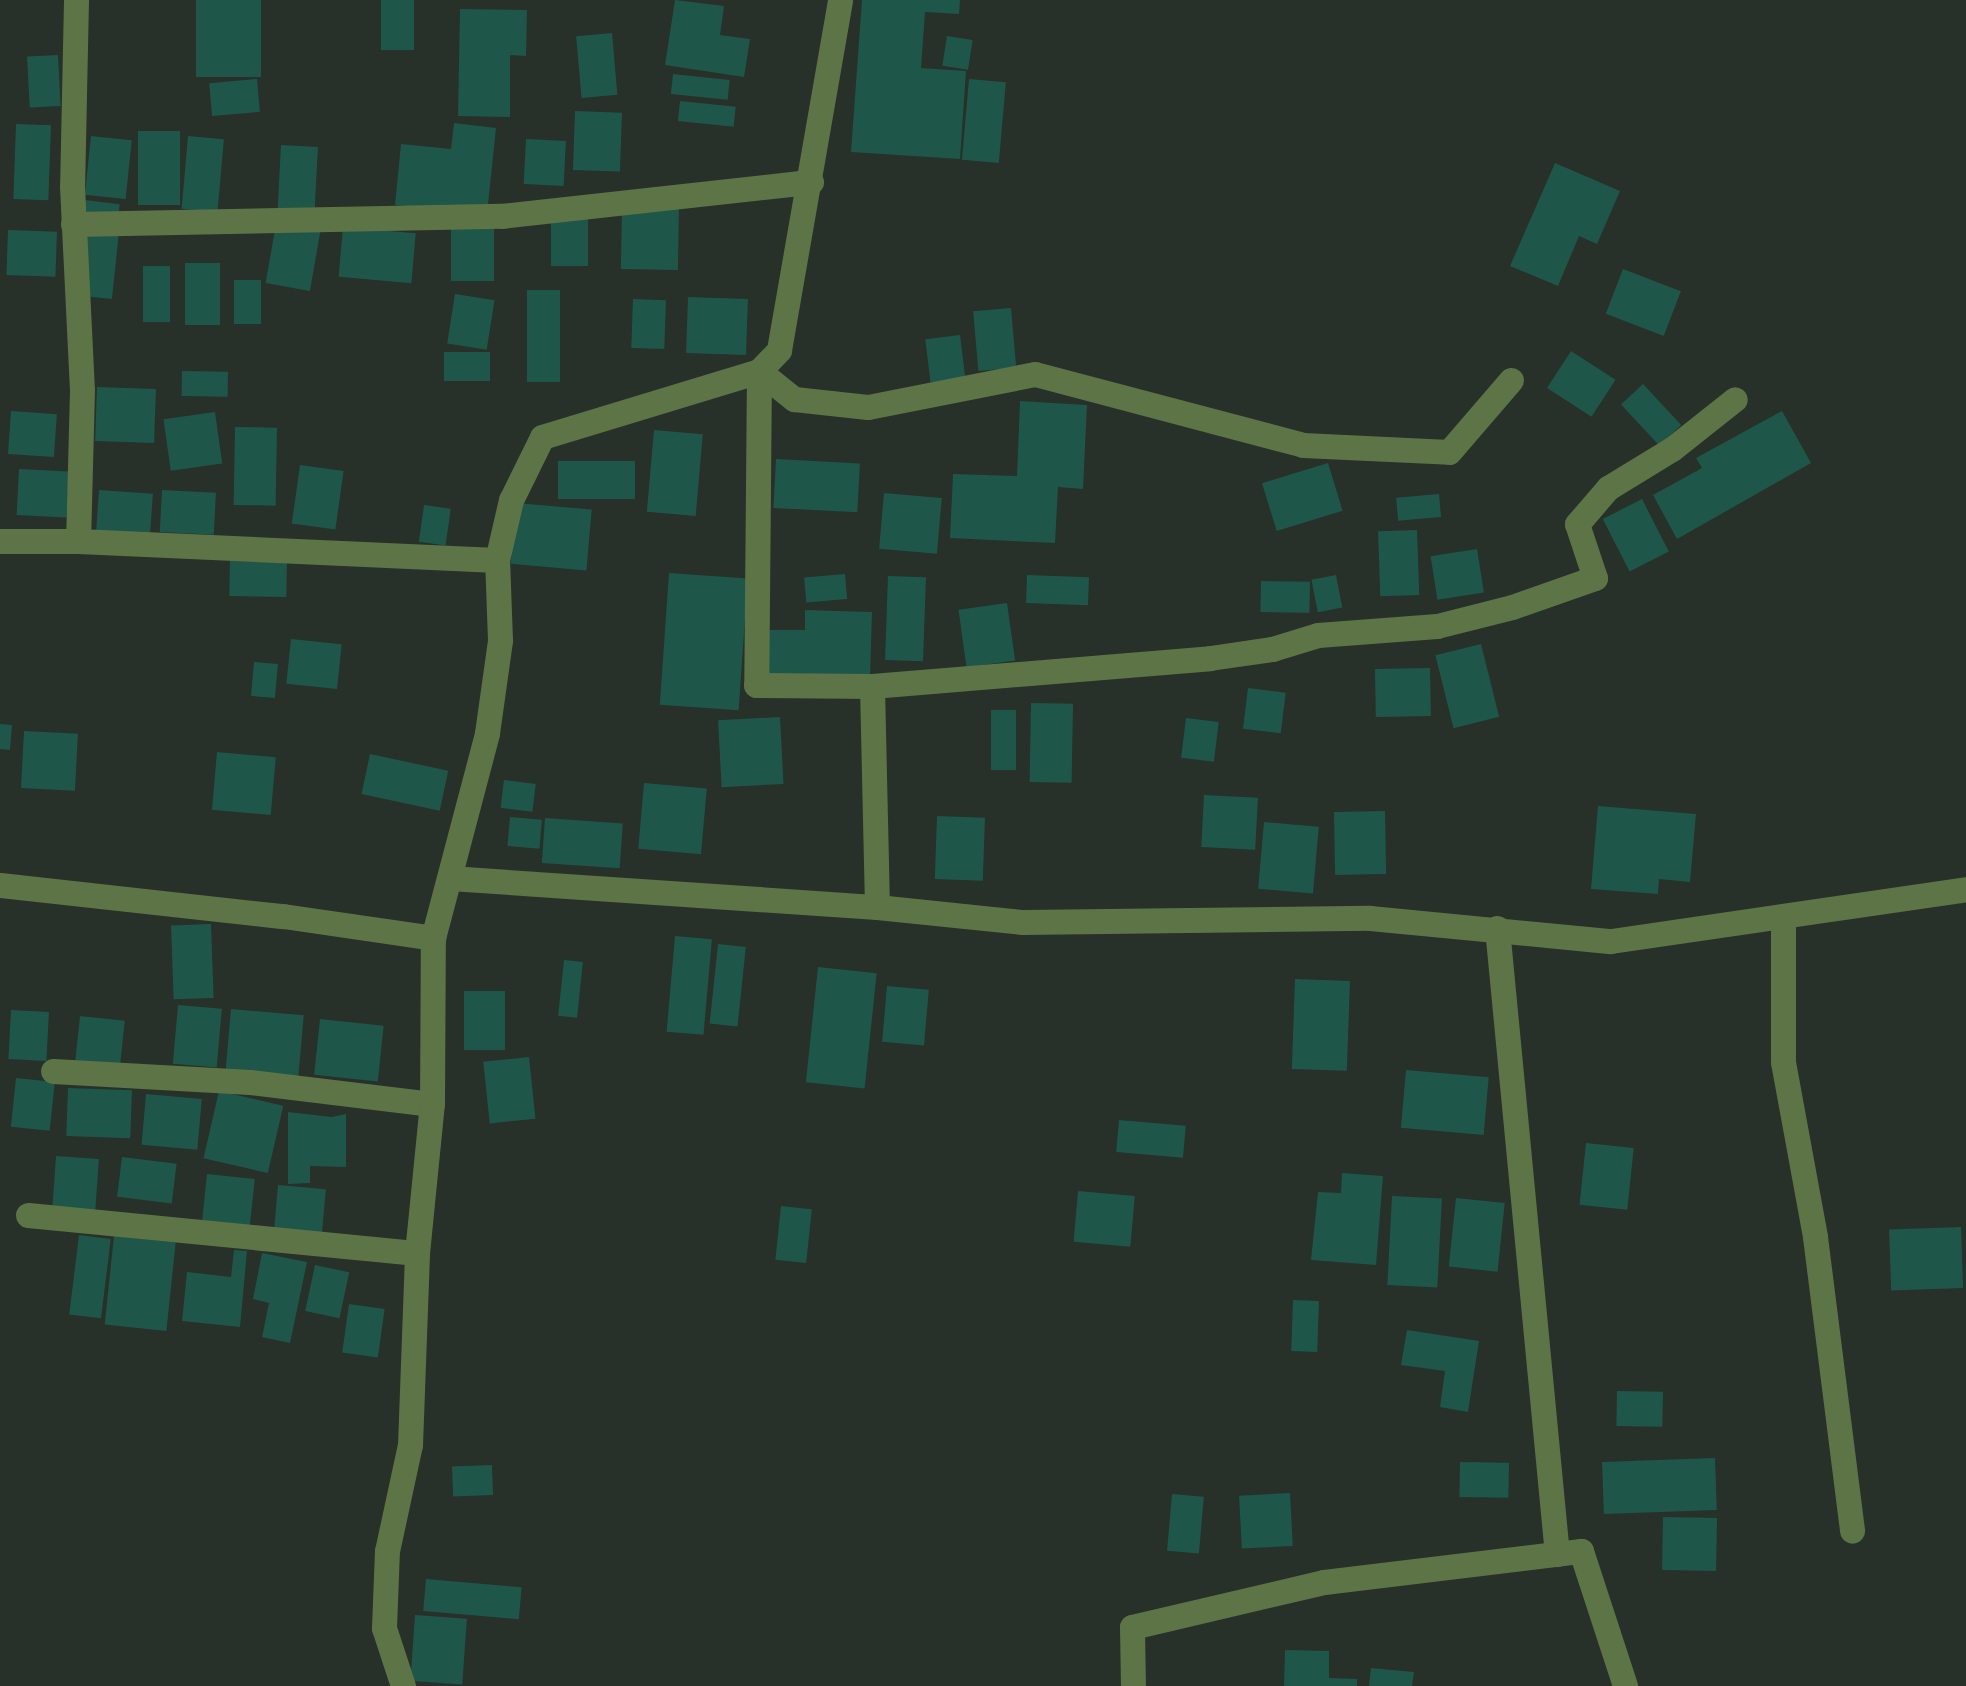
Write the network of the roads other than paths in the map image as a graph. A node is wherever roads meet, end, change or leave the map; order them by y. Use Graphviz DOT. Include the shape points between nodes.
graph roads {
  1 [pos="76,0"];
  2 [pos="840,0"];
  3 [pos="811,182"];
  4 [pos="73,224"];
  5 [pos="758,371"];
  6 [pos="1512,380"];
  7 [pos="1736,399"];
  8 [pos="0,541"];
  9 [pos="78,541"];
  10 [pos="497,560"];
  11 [pos="872,686"];
  12 [pos="450,878"];
  13 [pos="0,885"];
  14 [pos="1966,889"];
  15 [pos="877,906"];
  16 [pos="1783,918"];
  17 [pos="1498,928"];
  18 [pos="433,938"];
  19 [pos="53,1071"];
  20 [pos="432,1104"];
  21 [pos="28,1215"];
  22 [pos="418,1253"];
  23 [pos="1852,1532"];
  24 [pos="1557,1554"];
  25 [pos="403,1686"];
  26 [pos="1133,1686"];
  27 [pos="1625,1686"];
  1 -- 4 [label="street"];
  2 -- 3 [label="street"];
  3 -- 4 [label="street" via="500,216"];
  3 -- 5 [label="street" via="779,350"];
  4 -- 9 [label="street" via="82,390"];
  5 -- 6 [label="street" via="794,399 868,407 1035,374 1304,445 1449,452"];
  5 -- 10 [label="street" via="542,437 511,500"];
  5 -- 11 [label="street" via="756,685"];
  7 -- 11 [label="street" via="1608,488 1577,524 1594,578 1512,606 1437,626 1318,635 1210,658"];
  8 -- 9 [label="street"];
  9 -- 10 [label="street"];
  10 -- 12 [label="street" via="500,640 487,733"];
  11 -- 15 [label="street"];
  12 -- 15 [label="street"];
  12 -- 18 [label="street"];
  13 -- 18 [label="street"];
  14 -- 16 [label="street"];
  15 -- 17 [label="street" via="1023,922 1285,916"];
  16 -- 17 [label="street" via="1611,941"];
  16 -- 23 [label="street" via="1783,1062 1814,1237"];
  17 -- 24 [label="street"];
  18 -- 20 [label="street"];
  19 -- 20 [label="street" via="250,1082"];
  20 -- 22 [label="street"];
  21 -- 22 [label="street"];
  22 -- 25 [label="street" via="410,1445 387,1551 384,1628"];
  24 -- 26 [label="street" via="1324,1582 1132,1627"];
  24 -- 27 [label="street" via="1581,1551"];
}
